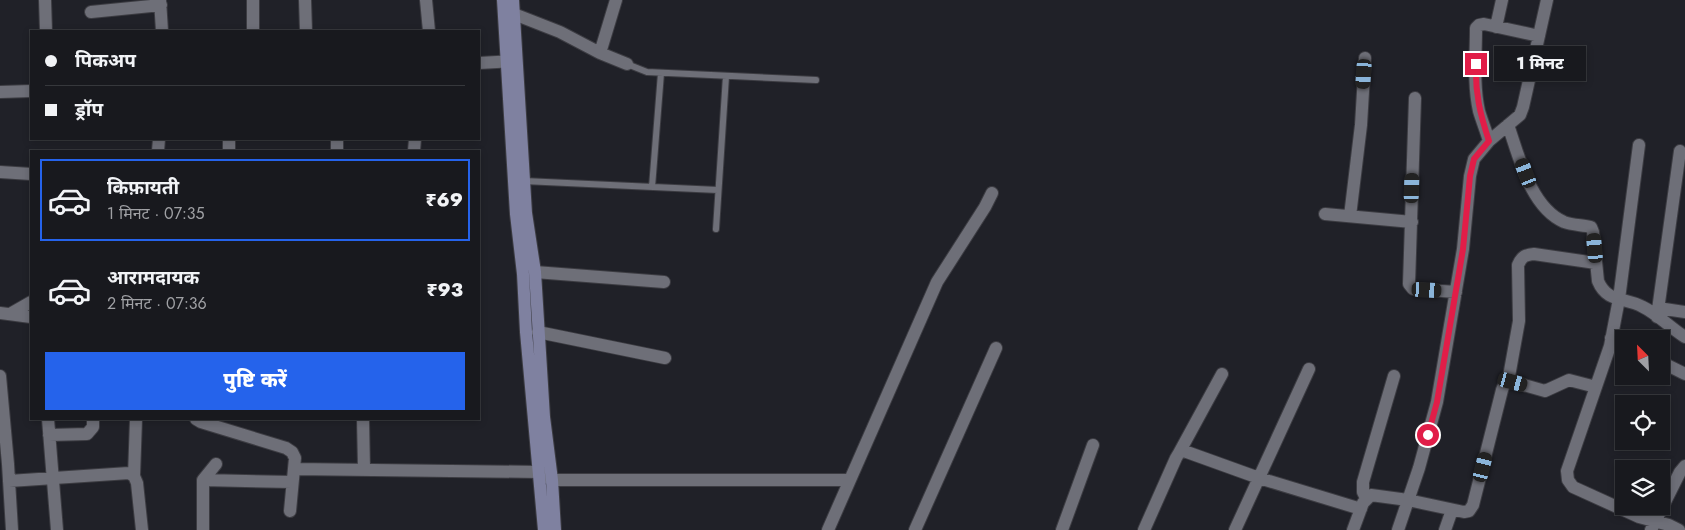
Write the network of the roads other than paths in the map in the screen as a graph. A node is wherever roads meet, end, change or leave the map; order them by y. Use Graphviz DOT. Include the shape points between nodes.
graph roads {
  1 [pos="44,0"];
  2 [pos="253,0"];
  3 [pos="305,0"];
  4 [pos="426,0"];
  5 [pos="503,0"];
  6 [pos="513,0"];
  7 [pos="616,0"];
  8 [pos="1502,0"];
  9 [pos="1547,0"];
  10 [pos="160,3"];
  11 [pos="91,12"];
  12 [pos="514,14"];
  13 [pos="1496,27"];
  14 [pos="46,30"];
  15 [pos="162,30"];
  16 [pos="253,30"];
  17 [pos="306,30"];
  18 [pos="429,30"];
  19 [pos="1539,36"];
  20 [pos="600,53"];
  21 [pos="1365,58"];
  22 [pos="511,61"];
  23 [pos="480,64"];
  24 [pos="627,64"];
  25 [pos="661,72"];
  26 [pos="726,76"];
  27 [pos="816,80"];
  28 [pos="0,92"];
  29 [pos="30,92"];
  30 [pos="1415,98"];
  31 [pos="1508,125"];
  32 [pos="1489,141"];
  33 [pos="1639,145"];
  34 [pos="1680,151"];
  35 [pos="0,172"];
  36 [pos="30,174"];
  37 [pos="524,181"];
  38 [pos="652,187"];
  39 [pos="718,190"];
  40 [pos="992,193"];
  41 [pos="1325,214"];
  42 [pos="1350,216"];
  43 [pos="1412,222"];
  44 [pos="716,229"];
  45 [pos="1596,264"];
  46 [pos="535,272"];
  47 [pos="664,282"];
  48 [pos="1456,292"];
  49 [pos="1619,299"];
  50 [pos="30,302"];
  51 [pos="1657,312"];
  52 [pos="1685,312"];
  53 [pos="5,314"];
  54 [pos="30,317"];
  55 [pos="538,332"];
  56 [pos="1685,337"];
  57 [pos="1611,338"];
  58 [pos="1615,340"];
  59 [pos="996,348"];
  60 [pos="665,358"];
  61 [pos="1670,366"];
  62 [pos="1310,369"];
  63 [pos="1222,374"];
  64 [pos="1685,374"];
  65 [pos="0,376"];
  66 [pos="1394,376"];
  67 [pos="1508,382"];
  68 [pos="1596,387"];
  69 [pos="48,420"];
  70 [pos="93,420"];
  71 [pos="136,420"];
  72 [pos="198,420"];
  73 [pos="363,420"];
  74 [pos="2,422"];
  75 [pos="49,435"];
  76 [pos="1093,445"];
  77 [pos="1179,453"];
  78 [pos="216,464"];
  79 [pos="1685,466"];
  80 [pos="364,469"];
  81 [pos="540,472"];
  82 [pos="293,475"];
  83 [pos="134,476"];
  84 [pos="52,478"];
  85 [pos="1259,478"];
  86 [pos="203,480"];
  87 [pos="552,480"];
  88 [pos="850,480"];
  89 [pos="9,481"];
  90 [pos="1408,500"];
  91 [pos="1364,503"];
  92 [pos="1452,510"];
  93 [pos="290,512"];
  94 [pos="1653,526"];
  95 [pos="12,530"];
  96 [pos="57,530"];
  97 [pos="142,530"];
  98 [pos="203,530"];
  99 [pos="544,530"];
  100 [pos="555,530"];
  101 [pos="828,530"];
  102 [pos="915,530"];
  103 [pos="1062,530"];
  104 [pos="1144,530"];
  105 [pos="1235,530"];
  106 [pos="1353,530"];
  107 [pos="1398,530"];
  108 [pos="1445,530"];
  109 [pos="1679,530"];
  1 -- 14 [label="street"];
  2 -- 16 [label="street"];
  3 -- 17 [label="street"];
  4 -- 18 [label="street"];
  5 -- 22 [label="street"];
  6 -- 12 [label="street"];
  7 -- 20 [label="street"];
  8 -- 13 [label="street"];
  9 -- 19 [label="street"];
  10 -- 11 [label="street"];
  10 -- 15 [label="street"];
  12 -- 20 [label="street" via="560,32"];
  12 -- 22 [label="street"];
  13 -- 19 [label="street"];
  13 -- 32 [label="street" via="1484,24 1476,28 1475,82 1479,110"];
  19 -- 31 [label="street" via="1523,107 1520,115"];
  20 -- 24 [label="street"];
  21 -- 42 [label="street"];
  22 -- 23 [label="street"];
  22 -- 37 [label="street"];
  22 -- 81 [label="street" via="516,214"];
  24 -- 25 [label="lane" via="647,72"];
  25 -- 26 [label="lane"];
  25 -- 38 [label="lane"];
  26 -- 27 [label="lane"];
  26 -- 39 [label="lane"];
  28 -- 29 [label="street"];
  30 -- 43 [label="street"];
  31 -- 32 [label="street"];
  31 -- 45 [label="street" via="1531,190 1546,209 1564,222 1591,227"];
  32 -- 48 [label="street" via="1474,159 1470,176"];
  33 -- 49 [label="street"];
  34 -- 51 [label="street"];
  35 -- 36 [label="street"];
  37 -- 38 [label="lane"];
  37 -- 46 [label="street"];
  38 -- 39 [label="lane"];
  39 -- 44 [label="lane"];
  40 -- 88 [label="street" via="937,282"];
  41 -- 42 [label="street"];
  42 -- 43 [label="street"];
  43 -- 48 [label="street" via="1409,284 1413,289"];
  45 -- 49 [label="street" via="1601,288 1608,296"];
  45 -- 67 [label="street" via="1534,254 1521,259 1518,265 1518,321"];
  46 -- 47 [label="street"];
  46 -- 55 [label="street"];
  48 -- 90 [label="street" via="1437,402"];
  49 -- 51 [label="street"];
  49 -- 57 [label="street"];
  50 -- 53 [label="street"];
  51 -- 52 [label="street"];
  51 -- 56 [label="street"];
  53 -- 54 [label="street"];
  55 -- 60 [label="street"];
  55 -- 87 [label="street"];
  57 -- 58 [label="street"];
  57 -- 68 [label="street"];
  59 -- 102 [label="street"];
  61 -- 64 [label="street"];
  62 -- 85 [label="street"];
  63 -- 77 [label="street"];
  65 -- 74 [label="street"];
  66 -- 91 [label="street" via="1363,482"];
  67 -- 68 [label="street" via="1545,391 1569,380"];
  67 -- 92 [label="street" via="1502,390 1474,505 1469,512"];
  68 -- 94 [label="street" via="1567,471 1568,480 1573,487"];
  69 -- 75 [label="street"];
  70 -- 75 [label="street" via="93,427 87,434"];
  71 -- 83 [label="street"];
  72 -- 82 [label="street" via="286,448 295,458"];
  73 -- 80 [label="street"];
  74 -- 89 [label="street"];
  75 -- 84 [label="street"];
  76 -- 103 [label="street"];
  77 -- 85 [label="street" via="1189,452"];
  77 -- 104 [label="street"];
  78 -- 86 [label="street"];
  79 -- 94 [label="street"];
  80 -- 81 [label="street"];
  80 -- 82 [label="street"];
  81 -- 87 [label="street"];
  81 -- 99 [label="street"];
  82 -- 86 [label="street"];
  82 -- 93 [label="street"];
  83 -- 84 [label="street" via="129,472"];
  83 -- 97 [label="street"];
  84 -- 89 [label="street"];
  84 -- 96 [label="street"];
  85 -- 91 [label="street"];
  85 -- 105 [label="street"];
  86 -- 98 [label="street"];
  87 -- 88 [label="street"];
  87 -- 100 [label="street"];
  88 -- 101 [label="street"];
  89 -- 95 [label="street"];
  90 -- 91 [label="street" via="1371,495"];
  90 -- 92 [label="street"];
  90 -- 107 [label="street"];
  91 -- 106 [label="street"];
  92 -- 108 [label="street"];
  94 -- 109 [label="street" via="1669,525"];
}
